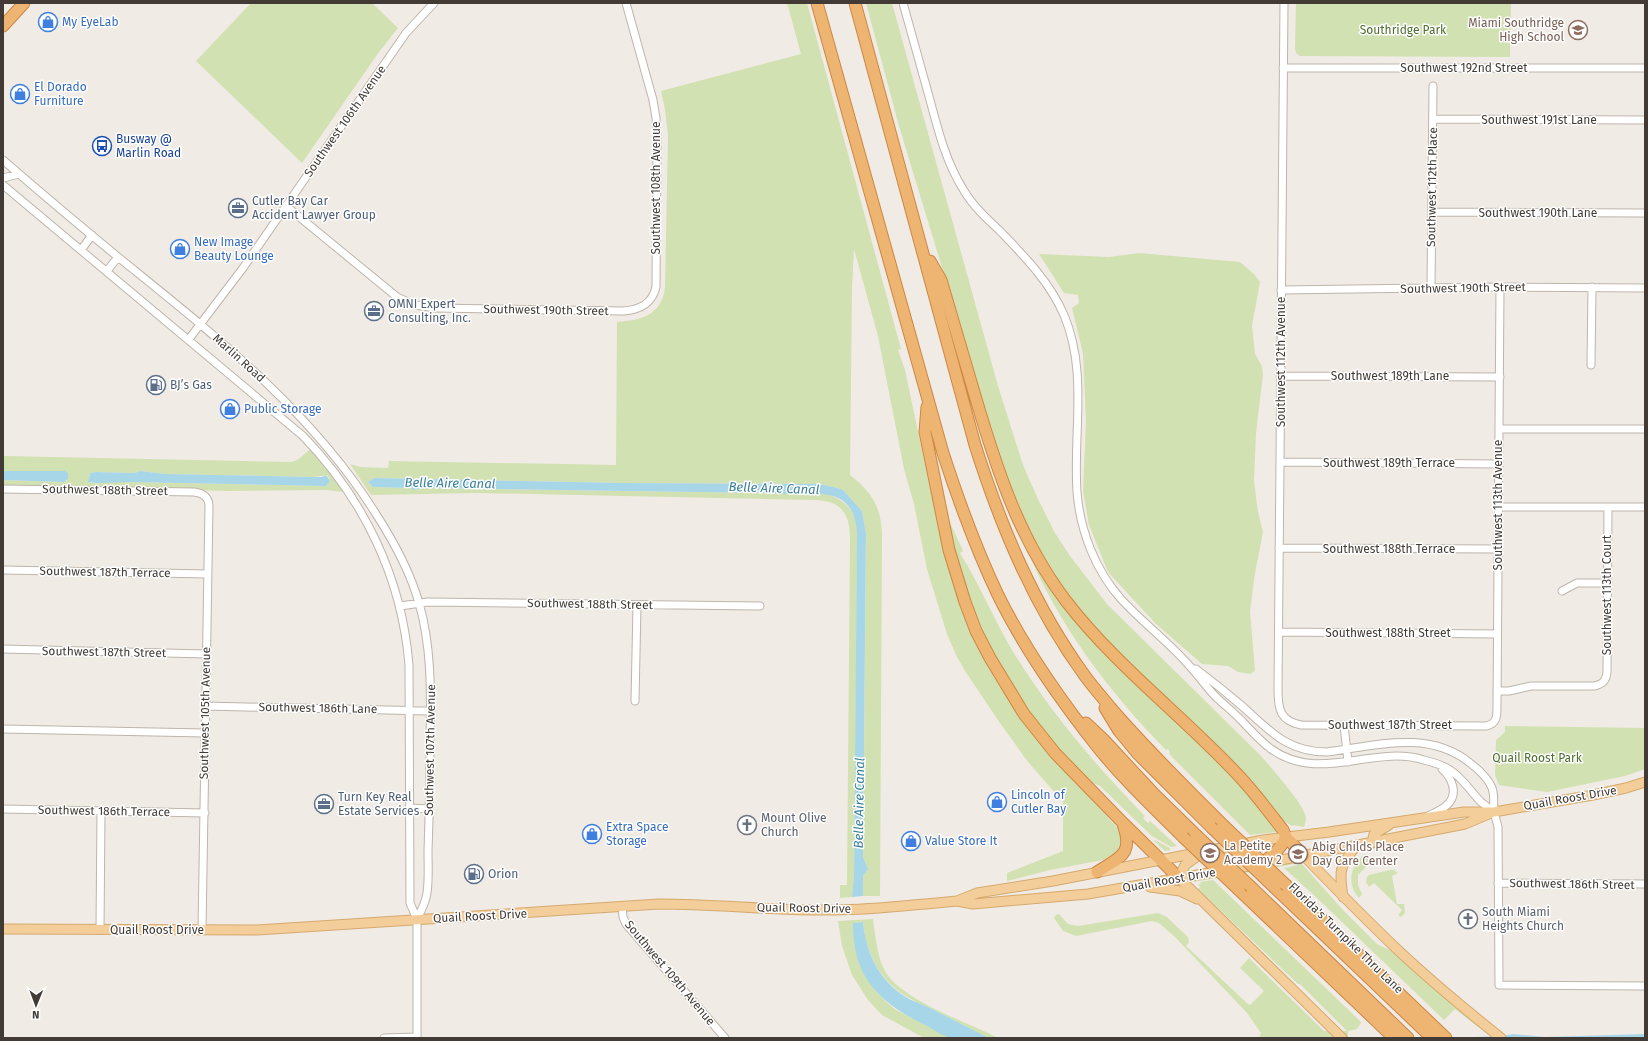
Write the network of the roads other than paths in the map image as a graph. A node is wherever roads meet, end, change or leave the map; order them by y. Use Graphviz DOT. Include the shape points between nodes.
graph roads {
  1 [pos="24,3"];
  2 [pos="434,3"];
  3 [pos="626,3"];
  4 [pos="817,3"];
  5 [pos="855,3"];
  6 [pos="904,3"];
  7 [pos="1284,3"];
  8 [pos="3,26"];
  9 [pos="1283,68"];
  10 [pos="1645,68"];
  11 [pos="1433,86"];
  12 [pos="1433,119"];
  13 [pos="1645,120"];
  14 [pos="3,160"];
  15 [pos="19,174"];
  16 [pos="3,178"];
  17 [pos="3,185"];
  18 [pos="286,206"];
  19 [pos="1432,212"];
  20 [pos="1645,213"];
  21 [pos="92,235"];
  22 [pos="81,250"];
  23 [pos="923,250"];
  24 [pos="118,257"];
  25 [pos="107,271"];
  26 [pos="1592,287"];
  27 [pos="1500,288"];
  28 [pos="1645,288"];
  29 [pos="1431,289"];
  30 [pos="1281,290"];
  31 [pos="647,303"];
  32 [pos="201,323"];
  33 [pos="189,339"];
  34 [pos="1591,365"];
  35 [pos="1280,376"];
  36 [pos="1500,377"];
  37 [pos="927,399"];
  38 [pos="1499,429"];
  39 [pos="1645,429"];
  40 [pos="1280,462"];
  41 [pos="1498,464"];
  42 [pos="3,489"];
  43 [pos="206,496"];
  44 [pos="1498,507"];
  45 [pos="1608,507"];
  46 [pos="1645,508"];
  47 [pos="1279,548"];
  48 [pos="1498,549"];
  49 [pos="3,570"];
  50 [pos="207,574"];
  51 [pos="1608,583"];
  52 [pos="1562,591"];
  53 [pos="419,604"];
  54 [pos="637,605"];
  55 [pos="400,606"];
  56 [pos="760,606"];
  57 [pos="1279,632"];
  58 [pos="1497,634"];
  59 [pos="3,650"];
  60 [pos="206,654"];
  61 [pos="1186,661"];
  62 [pos="1086,677"];
  63 [pos="1497,691"];
  64 [pos="635,701"];
  65 [pos="1065,704"];
  66 [pos="205,706"];
  67 [pos="410,710"];
  68 [pos="431,711"];
  69 [pos="1286,720"];
  70 [pos="1494,722"];
  71 [pos="1344,725"];
  72 [pos="3,729"];
  73 [pos="205,733"];
  74 [pos="1272,734"];
  75 [pos="1265,744"];
  76 [pos="1304,750"];
  77 [pos="1346,750"];
  78 [pos="1300,762"];
  79 [pos="1348,762"];
  80 [pos="1436,764"];
  81 [pos="1645,782"];
  82 [pos="410,808"];
  83 [pos="3,809"];
  84 [pos="429,809"];
  85 [pos="101,810"];
  86 [pos="1494,812"];
  87 [pos="205,813"];
  88 [pos="1425,818"];
  89 [pos="1123,823"];
  90 [pos="1393,823"];
  91 [pos="1286,837"];
  92 [pos="1372,843"];
  93 [pos="1356,846"];
  94 [pos="1207,850"];
  95 [pos="1304,856"];
  96 [pos="1159,859"];
  97 [pos="1260,864"];
  98 [pos="1097,872"];
  99 [pos="1179,878"];
  100 [pos="1498,883"];
  101 [pos="1645,884"];
  102 [pos="1136,886"];
  103 [pos="1343,897"];
  104 [pos="957,901"];
  105 [pos="1203,903"];
  106 [pos="622,906"];
  107 [pos="417,919"];
  108 [pos="3,929"];
  109 [pos="100,930"];
  110 [pos="202,930"];
  111 [pos="1645,986"];
  112 [pos="384,1038"];
  113 [pos="417,1038"];
  114 [pos="725,1038"];
  115 [pos="1342,1038"];
  116 [pos="1394,1038"];
  117 [pos="1408,1038"];
  118 [pos="1432,1038"];
  119 [pos="1446,1038"];
  120 [pos="1501,1038"];
  1 -- 8 [label="highway"];
  2 -- 18 [label="street, Southwest 106th Avenue" via="406,33"];
  3 -- 31 [label="street, Southwest 108th Avenue" via="653,100 657,129 656,280 654,293"];
  4 -- 37 [label="highway"];
  5 -- 23 [label="highway"];
  6 -- 61 [label="street" via="939,130 956,177 975,205 1047,283 1069,329 1076,357 1078,382 1078,497 1082,523 1093,555 1120,598"];
  7 -- 9 [label="street, Southwest 112th Avenue"];
  9 -- 10 [label="street, Southwest 192nd Street"];
  9 -- 30 [label="street, Southwest 112th Avenue"];
  11 -- 12 [label="street, Southwest 112th Place"];
  12 -- 13 [label="street, Southwest 191st Lane"];
  12 -- 19 [label="street, Southwest 112th Place"];
  14 -- 15 [label="street, Marlin Road"];
  15 -- 16 [label="street"];
  15 -- 21 [label="street, Marlin Road"];
  17 -- 22 [label="street, Marlin Road"];
  18 -- 31 [label="street, Southwest 190th Street" via="392,294 415,305 436,308 623,311 636,309"];
  18 -- 32 [label="street, Southwest 106th Avenue"];
  19 -- 20 [label="street, Southwest 190th Lane"];
  19 -- 29 [label="street, Southwest 112th Place"];
  21 -- 22 [label="street"];
  21 -- 24 [label="street, Marlin Road"];
  22 -- 25 [label="street, Marlin Road"];
  23 -- 62 [label="highway" via="975,445 1000,519 1032,589 1057,634"];
  23 -- 91 [label="highway" via="941,280 989,443 1009,501 1046,572 1065,600 1101,642 1239,775"];
  24 -- 25 [label="street"];
  24 -- 32 [label="street, Marlin Road"];
  25 -- 33 [label="street, Marlin Road"];
  26 -- 27 [label="street, Southwest 190th Street"];
  26 -- 28 [label="street, Southwest 190th Street"];
  26 -- 34 [label="street"];
  27 -- 29 [label="street, Southwest 190th Street"];
  27 -- 36 [label="street, Southwest 113th Avenue"];
  29 -- 30 [label="street, Southwest 190th Street"];
  30 -- 35 [label="street, Southwest 112th Avenue"];
  32 -- 33 [label="street, Southwest 106th Avenue"];
  32 -- 53 [label="street, Marlin Road" via="261,377 338,458 394,543"];
  33 -- 55 [label="street, Marlin Road" via="303,436 337,475 361,510 380,547"];
  35 -- 36 [label="street, Southwest 189th Lane"];
  35 -- 40 [label="street, Southwest 112th Avenue"];
  36 -- 38 [label="street, Southwest 113th Avenue"];
  37 -- 65 [label="highway" via="957,497 988,573 1023,641"];
  37 -- 89 [label="highway" via="925,432 944,529 957,578 976,631 1004,683 1034,727"];
  38 -- 39 [label="street"];
  38 -- 41 [label="street, Southwest 113th Avenue"];
  40 -- 41 [label="street, Southwest 189th Terrace"];
  40 -- 47 [label="street, Southwest 112th Avenue"];
  41 -- 44 [label="street, Southwest 113th Avenue"];
  42 -- 43 [label="street, Southwest 188th Street" via="194,492"];
  43 -- 50 [label="street, Southwest 105th Avenue"];
  44 -- 45 [label="street"];
  44 -- 48 [label="street, Southwest 113th Avenue"];
  45 -- 46 [label="street"];
  45 -- 51 [label="street, Southwest 113th Court"];
  47 -- 48 [label="street, Southwest 188th Terrace"];
  47 -- 57 [label="street, Southwest 112th Avenue"];
  48 -- 58 [label="street, Southwest 113th Avenue"];
  49 -- 50 [label="street, Southwest 187th Terrace"];
  50 -- 60 [label="street, Southwest 105th Avenue"];
  51 -- 52 [label="street" via="1577,583"];
  51 -- 63 [label="street, Southwest 113th Court" via="1607,672 1603,683 1594,686 1531,686"];
  53 -- 54 [label="street, Southwest 188th Street" via="428,602"];
  53 -- 55 [label="street, Southwest 188th Street"];
  53 -- 68 [label="street, Southwest 107th Avenue" via="428,649"];
  54 -- 56 [label="street, Southwest 188th Street"];
  54 -- 64 [label="street"];
  55 -- 67 [label="street, Southwest 107th Avenue" via="408,655"];
  57 -- 58 [label="street, Southwest 188th Street"];
  57 -- 69 [label="street, Southwest 112th Avenue" via="1278,696 1280,712"];
  58 -- 63 [label="street, Southwest 113th Avenue"];
  59 -- 60 [label="street, Southwest 187th Street"];
  60 -- 66 [label="street, Southwest 105th Avenue"];
  61 -- 74 [label="street" via="1222,688"];
  61 -- 75 [label="street" via="1215,696"];
  62 -- 118 [label="highway, Florida's Turnpike Thru Lane, bridge" via="1118,731 1155,771"];
  62 -- 119 [label="highway, bridge" via="1144,746"];
  63 -- 70 [label="street, Southwest 113th Avenue" via="1497,714"];
  65 -- 116 [label="highway, bridge" via="1112,764 1183,837"];
  65 -- 117 [label="highway, bridge" via="1104,740 1196,835"];
  66 -- 67 [label="street, Southwest 186th Lane"];
  66 -- 73 [label="street, Southwest 105th Avenue"];
  67 -- 68 [label="street, Southwest 186th Lane"];
  67 -- 82 [label="street, Southwest 107th Avenue"];
  68 -- 84 [label="street, Southwest 107th Avenue"];
  69 -- 71 [label="street, Southwest 187th Street" via="1301,725"];
  70 -- 71 [label="street, Southwest 187th Street" via="1486,726"];
  71 -- 77 [label="street"];
  72 -- 73 [label="street"];
  73 -- 87 [label="street, Southwest 105th Avenue"];
  74 -- 75 [label="street"];
  74 -- 76 [label="street"];
  75 -- 78 [label="street" via="1279,754"];
  76 -- 77 [label="street"];
  76 -- 78 [label="street"];
  77 -- 79 [label="street"];
  77 -- 86 [label="street" via="1413,742 1434,745 1454,752 1485,776 1492,788"];
  78 -- 79 [label="street"];
  79 -- 80 [label="street" via="1411,756"];
  80 -- 86 [label="street" via="1449,769"];
  80 -- 88 [label="street" via="1448,774 1453,792 1446,806"];
  81 -- 86 [label="main road, Quail Roost Drive" via="1593,795"];
  82 -- 84 [label="street"];
  82 -- 107 [label="street, Southwest 107th Avenue" via="410,903"];
  83 -- 85 [label="street, Southwest 186th Terrace"];
  84 -- 107 [label="street, Southwest 107th Avenue" via="427,894"];
  85 -- 87 [label="street, Southwest 186th Terrace"];
  85 -- 109 [label="street"];
  86 -- 88 [label="main road, Quail Roost Drive" via="1464,812"];
  86 -- 92 [label="main road, Quail Roost Drive" via="1465,824"];
  86 -- 100 [label="street" via="1498,827"];
  87 -- 110 [label="street, Southwest 105th Avenue"];
  88 -- 90 [label="main road, Quail Roost Drive"];
  89 -- 96 [label="highway"];
  89 -- 98 [label="highway" via="1127,841 1124,854 1119,860"];
  90 -- 91 [label="main road, Quail Roost Drive"];
  90 -- 92 [label="main road" via="1374,834"];
  91 -- 94 [label="main road, Quail Roost Drive"];
  91 -- 95 [label="highway"];
  91 -- 97 [label="highway" via="1275,854"];
  92 -- 93 [label="main road, Quail Roost Drive"];
  93 -- 95 [label="main road, Quail Roost Drive"];
  93 -- 103 [label="main road" via="1341,869"];
  94 -- 96 [label="main road, Quail Roost Drive"];
  94 -- 99 [label="main road" via="1185,865"];
  95 -- 97 [label="main road, Quail Roost Drive"];
  95 -- 103 [label="main road"];
  96 -- 98 [label="main road, Quail Roost Drive"];
  96 -- 99 [label="highway"];
  97 -- 99 [label="main road, Quail Roost Drive"];
  98 -- 104 [label="main road, Quail Roost Drive" via="977,893"];
  99 -- 102 [label="main road, Quail Roost Drive"];
  99 -- 105 [label="main road"];
  100 -- 101 [label="street, Southwest 186th Street"];
  100 -- 111 [label="street" via="1498,985"];
  102 -- 104 [label="main road, Quail Roost Drive" via="1076,896 973,904"];
  102 -- 105 [label="main road" via="1180,891"];
  103 -- 120 [label="main road" via="1417,968"];
  104 -- 106 [label="main road, Quail Roost Drive" via="834,910 694,904"];
  105 -- 115 [label="main road"];
  106 -- 107 [label="main road, Quail Roost Drive"];
  106 -- 114 [label="street, Southwest 109th Avenue" via="626,924"];
  107 -- 110 [label="main road, Quail Roost Drive" via="268,930"];
  107 -- 113 [label="street, Southwest 107th Avenue"];
  108 -- 109 [label="main road, Quail Roost Drive"];
  109 -- 110 [label="main road, Quail Roost Drive"];
  112 -- 113 [label="street"];
}
